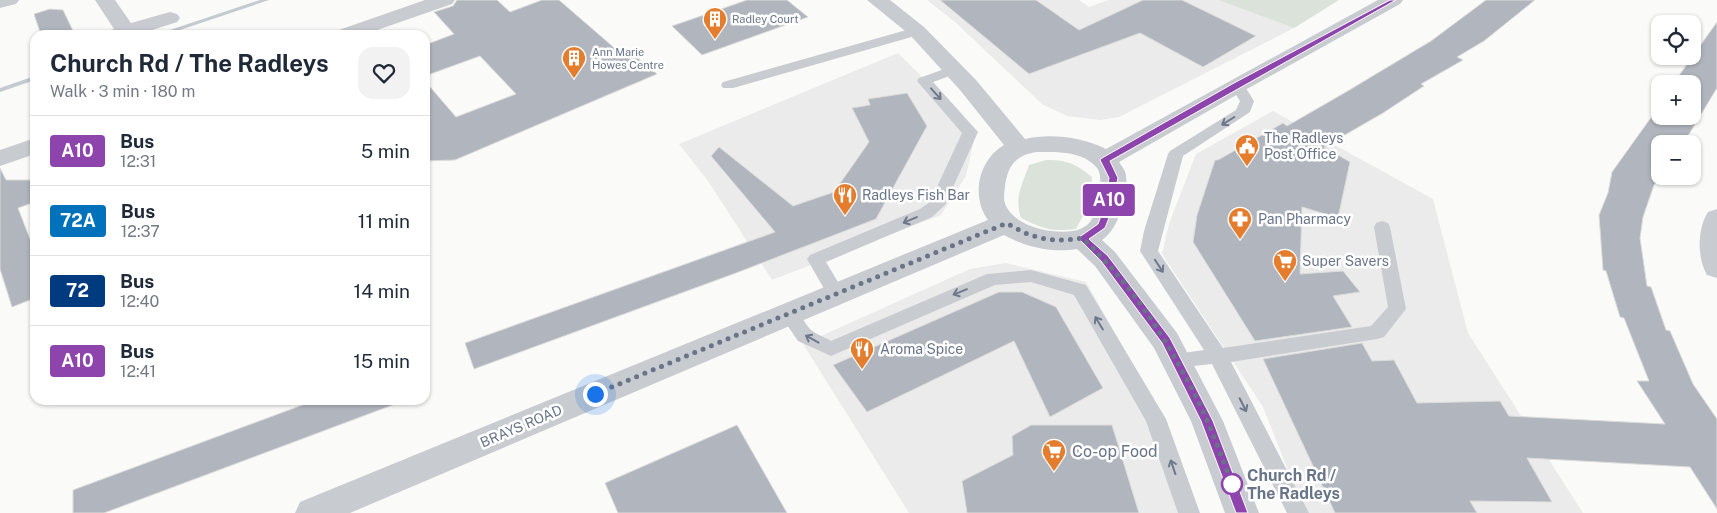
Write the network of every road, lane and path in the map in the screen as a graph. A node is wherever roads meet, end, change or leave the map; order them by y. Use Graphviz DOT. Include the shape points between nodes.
graph roads {
  1 [pos="8,0"];
  2 [pos="105,0"];
  3 [pos="445,0"];
  4 [pos="877,0"];
  5 [pos="1393,0"];
  6 [pos="0,2"];
  7 [pos="170,18"];
  8 [pos="120,30"];
  9 [pos="131,30"];
  10 [pos="358,30"];
  11 [pos="917,31"];
  12 [pos="953,70"];
  13 [pos="728,85"];
  14 [pos="1236,85"];
  15 [pos="1018,147"];
  16 [pos="30,148"];
  17 [pos="0,158"];
  18 [pos="1105,160"];
  19 [pos="1717,218"];
  20 [pos="1007,223"];
  21 [pos="1382,227"];
  22 [pos="1082,238"];
  23 [pos="1717,268"];
  24 [pos="836,294"];
  25 [pos="788,314"];
  26 [pos="1218,356"];
  27 [pos="1176,360"];
  28 [pos="312,513"];
  29 [pos="1189,513"];
  30 [pos="1242,513"];
  31 [pos="1298,513"];
  1 -- 6 [label="street"];
  2 -- 8 [label="street"];
  3 -- 10 [label="street"];
  4 -- 11 [label="street"];
  5 -- 14 [label="street"];
  7 -- 9 [label="street"];
  11 -- 12 [label="street"];
  11 -- 13 [label="lane"];
  12 -- 15 [label="street"];
  12 -- 24 [label="lane, one-way" via="924,80 970,132 937,205 926,213 816,259"];
  14 -- 18 [label="street"];
  14 -- 26 [label="lane, one-way" via="1248,101 1243,112 1176,154 1150,251"];
  15 -- 18 [label="street" via="1066,144"];
  15 -- 20 [label="street" via="1009,151 994,172 991,201 996,213"];
  16 -- 17 [label="street"];
  18 -- 22 [label="street" via="1114,178 1107,213 1102,226"];
  19 -- 23 [label="street" via="1713,243"];
  20 -- 22 [label="street" via="1021,233 1042,239 1064,241"];
  20 -- 24 [label="street, BRAYS ROAD"];
  21 -- 26 [label="lane" via="1397,309 1378,332"];
  22 -- 27 [label="street" via="1105,259 1166,341"];
  24 -- 25 [label="street, BRAYS ROAD"];
  25 -- 28 [label="street, BRAYS ROAD"];
  29 -- 25 [label="lane, one-way" via="1156,420 1080,290 1032,276 993,279 831,349 806,336"];
  26 -- 27 [label="lane"];
  26 -- 31 [label="lane, one-way"];
  27 -- 30 [label="street" via="1207,421"];
}
